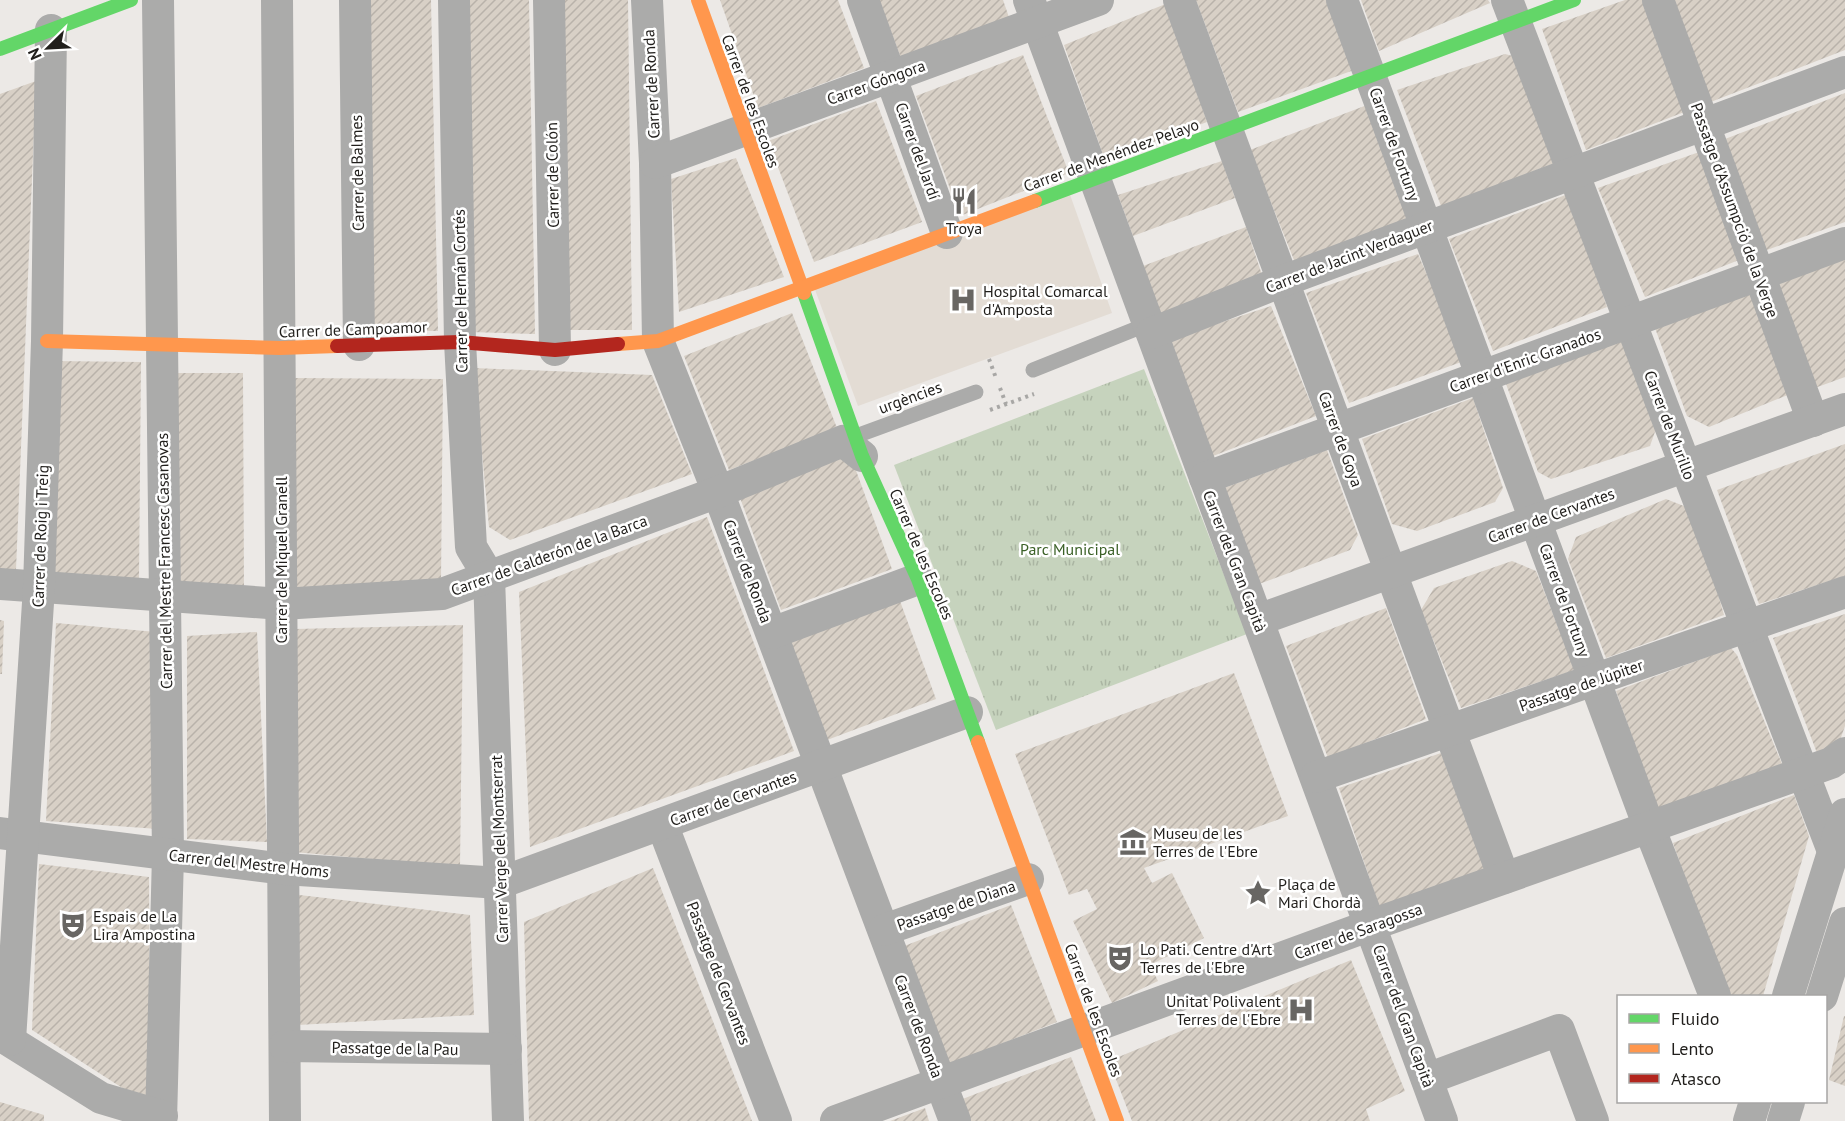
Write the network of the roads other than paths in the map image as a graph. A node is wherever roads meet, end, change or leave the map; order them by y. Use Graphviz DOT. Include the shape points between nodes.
graph roads {
  1 [pos="131,0"];
  2 [pos="158,0"];
  3 [pos="277,0"];
  4 [pos="355,0"];
  5 [pos="454,0"];
  6 [pos="549,0"];
  7 [pos="646,0"];
  8 [pos="698,0"];
  9 [pos="863,0"];
  10 [pos="1098,0"];
  11 [pos="1179,0"];
  12 [pos="1342,0"];
  13 [pos="1574,0"];
  14 [pos="1658,0"];
  15 [pos="1034,11"];
  16 [pos="1511,11"];
  17 [pos="51,30"];
  18 [pos="0,49"];
  19 [pos="1845,72"];
  20 [pos="891,76"];
  21 [pos="1370,76"];
  22 [pos="1704,124"];
  23 [pos="1227,129"];
  24 [pos="744,130"];
  25 [pos="655,164"];
  26 [pos="1573,173"];
  27 [pos="1095,179"];
  28 [pos="1426,227"];
  29 [pos="947,233"];
  30 [pos="1845,243"];
  31 [pos="1759,275"];
  32 [pos="1283,280"];
  33 [pos="801,288"];
  34 [pos="1630,322"];
  35 [pos="1150,328"];
  36 [pos="47,341"];
  37 [pos="658,341"];
  38 [pos="460,342"];
  39 [pos="162,345"];
  40 [pos="359,345"];
  41 [pos="280,348"];
  42 [pos="555,350"];
  43 [pos="1034,370"];
  44 [pos="1482,376"];
  45 [pos="976,392"];
  46 [pos="1845,409"];
  47 [pos="1813,421"];
  48 [pos="1338,429"];
  49 [pos="859,446"];
  50 [pos="1686,466"];
  51 [pos="1204,478"];
  52 [pos="718,492"];
  53 [pos="1535,520"];
  54 [pos="1390,572"];
  55 [pos="489,577"];
  56 [pos="918,579"];
  57 [pos="0,584"];
  58 [pos="39,587"];
  59 [pos="1845,592"];
  60 [pos="165,596"];
  61 [pos="282,604"];
  62 [pos="1257,620"];
  63 [pos="1747,626"];
  64 [pos="771,633"];
  65 [pos="1594,680"];
  66 [pos="967,712"];
  67 [pos="1449,731"];
  68 [pos="1845,753"];
  69 [pos="822,766"];
  70 [pos="1803,772"];
  71 [pos="1316,777"];
  72 [pos="1845,814"];
  73 [pos="662,824"];
  74 [pos="1649,827"];
  75 [pos="12,835"];
  76 [pos="1833,851"];
  77 [pos="168,855"];
  78 [pos="284,869"];
  79 [pos="1504,878"];
  80 [pos="1028,879"];
  81 [pos="500,883"];
  82 [pos="1845,922"];
  83 [pos="1371,926"];
  84 [pos="884,930"];
  85 [pos="1715,995"];
  86 [pos="1788,995"];
  87 [pos="1822,995"];
  88 [pos="1084,1031"];
  89 [pos="5,1038"];
  90 [pos="285,1046"];
  91 [pos="506,1049"];
  92 [pos="1427,1079"];
  93 [pos="941,1082"];
  94 [pos="1754,1103"];
  95 [pos="1788,1103"];
  96 [pos="102,1110"];
  97 [pos="162,1118"];
  98 [pos="285,1121"];
  99 [pos="508,1121"];
  100 [pos="776,1121"];
  101 [pos="836,1121"];
  102 [pos="956,1121"];
  103 [pos="1117,1121"];
  104 [pos="1442,1121"];
  105 [pos="1593,1121"];
  106 [pos="1749,1121"];
  107 [pos="1783,1121"];
  1 -- 17 [label="street"];
  2 -- 39 [label="street, Carrer del Mestre Francesc Casanovas"];
  3 -- 41 [label="street, Carrer de Miquel Granell"];
  4 -- 40 [label="street, Carrer de Balmes"];
  5 -- 38 [label="street, Carrer de Hernán Cortés"];
  6 -- 42 [label="street, Carrer de Colón"];
  7 -- 25 [label="street, Carrer de Ronda"];
  8 -- 24 [label="street, Carrer de les Escoles"];
  9 -- 20 [label="street, Carrer del Jardí"];
  10 -- 15 [label="street, Carrer Góngora"];
  11 -- 23 [label="street, Carrer de Goya"];
  12 -- 21 [label="street, Carrer de Fortuny"];
  13 -- 16 [label="street, Carrer de Menéndez Pelayo"];
  14 -- 22 [label="street, Passatge d'Assumpció de la Verge"];
  15 -- 20 [label="street, Carrer Góngora"];
  15 -- 27 [label="street, Carrer del Gran Capità"];
  16 -- 21 [label="street, Carrer de Menéndez Pelayo"];
  16 -- 26 [label="street, Carrer de Murillo"];
  17 -- 18 [label="street"];
  17 -- 36 [label="street, Carrer de Roig i Treig"];
  19 -- 22 [label="street, Carrer de Jacint Verdaguer"];
  20 -- 24 [label="street, Carrer Góngora"];
  20 -- 29 [label="street, Carrer del Jardí"];
  21 -- 23 [label="street, Carrer de Menéndez Pelayo"];
  21 -- 28 [label="street, Carrer de Fortuny"];
  22 -- 26 [label="street, Carrer de Jacint Verdaguer"];
  22 -- 31 [label="street, Passatge d'Assumpció de la Verge"];
  23 -- 27 [label="street, Carrer de Menéndez Pelayo"];
  23 -- 32 [label="street, Carrer de Goya"];
  24 -- 25 [label="street, Carrer Góngora"];
  24 -- 33 [label="street, Carrer de les Escoles"];
  25 -- 37 [label="street, Carrer de Ronda"];
  26 -- 28 [label="street, Carrer de Jacint Verdaguer"];
  26 -- 34 [label="street, Carrer de Murillo"];
  27 -- 29 [label="street, Carrer de Menéndez Pelayo"];
  27 -- 35 [label="street, Carrer del Gran Capità"];
  28 -- 32 [label="street, Carrer de Jacint Verdaguer"];
  28 -- 44 [label="street, Carrer de Fortuny"];
  29 -- 33 [label="street, Carrer de Menéndez Pelayo"];
  30 -- 31 [label="street, Carrer d'Enric Granados"];
  31 -- 34 [label="street, Carrer d'Enric Granados"];
  31 -- 47 [label="street, Passatge d'Assumpció de la Verge"];
  32 -- 35 [label="street, Carrer de Jacint Verdaguer"];
  32 -- 48 [label="street, Carrer de Goya"];
  33 -- 37 [label="street, Carrer de Menéndez Pelayo"];
  33 -- 49 [label="street, Carrer de les Escoles"];
  34 -- 44 [label="street, Carrer d'Enric Granados"];
  34 -- 50 [label="street, Carrer de Murillo"];
  35 -- 43 [label="lane"];
  35 -- 51 [label="street, Carrer del Gran Capità"];
  36 -- 39 [label="street, Carrer de Campoamor"];
  36 -- 58 [label="street, Carrer de Roig i Treig"];
  37 -- 42 [label="street, Carrer de Campoamor"];
  37 -- 52 [label="street, Carrer de Ronda"];
  38 -- 40 [label="street, Carrer de Campoamor"];
  38 -- 42 [label="street, Carrer de Campoamor"];
  38 -- 55 [label="street, Carrer de Hernán Cortés" via="471,547"];
  39 -- 41 [label="street, Carrer de Campoamor"];
  39 -- 60 [label="street, Carrer del Mestre Francesc Casanovas"];
  40 -- 41 [label="street, Carrer de Campoamor"];
  41 -- 61 [label="street, Carrer de Miquel Granell"];
  44 -- 48 [label="street, Carrer d'Enric Granados"];
  44 -- 53 [label="street, Carrer de Fortuny"];
  45 -- 49 [label="lane, urgències"];
  46 -- 47 [label="street, Carrer de Cervantes"];
  47 -- 50 [label="street, Carrer de Cervantes"];
  48 -- 51 [label="street, Carrer d'Enric Granados"];
  48 -- 54 [label="street, Carrer de Goya"];
  49 -- 52 [label="street, Carrer de Calderón de la Barca" via="843,441"];
  49 -- 56 [label="street, Carrer de les Escoles"];
  50 -- 53 [label="street, Carrer de Cervantes"];
  50 -- 63 [label="street, Carrer de Murillo"];
  51 -- 62 [label="street, Carrer del Gran Capità"];
  52 -- 55 [label="street, Carrer de Calderón de la Barca"];
  52 -- 64 [label="street, Carrer de Ronda"];
  53 -- 54 [label="street, Carrer de Cervantes"];
  53 -- 65 [label="street, Carrer de Fortuny"];
  54 -- 62 [label="street, Carrer de Cervantes"];
  54 -- 67 [label="street, Carrer de Goya"];
  55 -- 61 [label="street, Carrer de Calderón de la Barca" via="442,594"];
  55 -- 81 [label="street, Carrer Verge del Montserrat"];
  56 -- 64 [label="street"];
  56 -- 66 [label="street, Carrer de les Escoles"];
  57 -- 58 [label="street, Carrer de Calderón de la Barca"];
  58 -- 60 [label="street, Carrer de Calderón de la Barca"];
  58 -- 75 [label="street, Carrer de Roig i Treig"];
  59 -- 63 [label="street, Passatge de Júpiter"];
  60 -- 61 [label="street, Carrer de Calderón de la Barca"];
  60 -- 77 [label="street, Carrer del Mestre Francesc Casanovas"];
  61 -- 78 [label="street, Carrer de Miquel Granell"];
  62 -- 71 [label="street, Carrer del Gran Capità"];
  63 -- 65 [label="street, Passatge de Júpiter"];
  63 -- 70 [label="street, Carrer de Murillo"];
  64 -- 69 [label="street, Carrer de Ronda"];
  65 -- 67 [label="street, Passatge de Júpiter"];
  65 -- 74 [label="street, Carrer de Fortuny"];
  66 -- 69 [label="street, Carrer de Cervantes"];
  66 -- 80 [label="street, Carrer de les Escoles"];
  67 -- 71 [label="street, Passatge de Júpiter"];
  67 -- 79 [label="street, Carrer de Goya"];
  68 -- 70 [label="street, Carrer de Saragossa" via="1831,764"];
  69 -- 73 [label="street, Carrer de Cervantes"];
  69 -- 84 [label="street, Carrer de Ronda"];
  70 -- 74 [label="street, Carrer de Saragossa"];
  70 -- 76 [label="street, Carrer de Murillo"];
  71 -- 83 [label="street, Carrer del Gran Capità"];
  72 -- 76 [label="street"];
  73 -- 81 [label="street, Carrer de Cervantes"];
  73 -- 100 [label="street, Passatge de Cervantes"];
  74 -- 79 [label="street, Carrer de Saragossa"];
  74 -- 85 [label="street, Carrer de Fortuny"];
  75 -- 77 [label="street, Carrer del Mestre Homs"];
  75 -- 89 [label="street, Carrer de Roig i Treig"];
  76 -- 86 [label="street"];
  77 -- 78 [label="street, Carrer del Mestre Homs"];
  77 -- 97 [label="street, Carrer del Mestre Francesc Casanovas"];
  78 -- 81 [label="street, Carrer del Mestre Homs"];
  78 -- 90 [label="street, Carrer de Miquel Granell"];
  79 -- 83 [label="street, Carrer de Saragossa"];
  80 -- 84 [label="street, Passatge de Diana"];
  80 -- 88 [label="street, Carrer de les Escoles"];
  81 -- 91 [label="street, Carrer Verge del Montserrat"];
  82 -- 87 [label="street"];
  83 -- 88 [label="street, Carrer de Saragossa"];
  83 -- 92 [label="street, Carrer del Gran Capità"];
  84 -- 93 [label="street, Carrer de Ronda"];
  88 -- 93 [label="street, Carrer de Saragossa"];
  88 -- 103 [label="street, Carrer de les Escoles"];
  89 -- 96 [label="street"];
  90 -- 91 [label="street, Passatge de la Pau"];
  90 -- 98 [label="street, Carrer de Miquel Granell"];
  91 -- 99 [label="street, Carrer Verge del Montserrat"];
  92 -- 104 [label="street, Carrer del Gran Capità"];
  92 -- 105 [label="street" via="1559,1030"];
  93 -- 101 [label="street, Carrer de Saragossa"];
  93 -- 102 [label="street, Carrer de Ronda"];
  94 -- 106 [label="street"];
  95 -- 107 [label="street"];
  96 -- 97 [label="street"];
}
